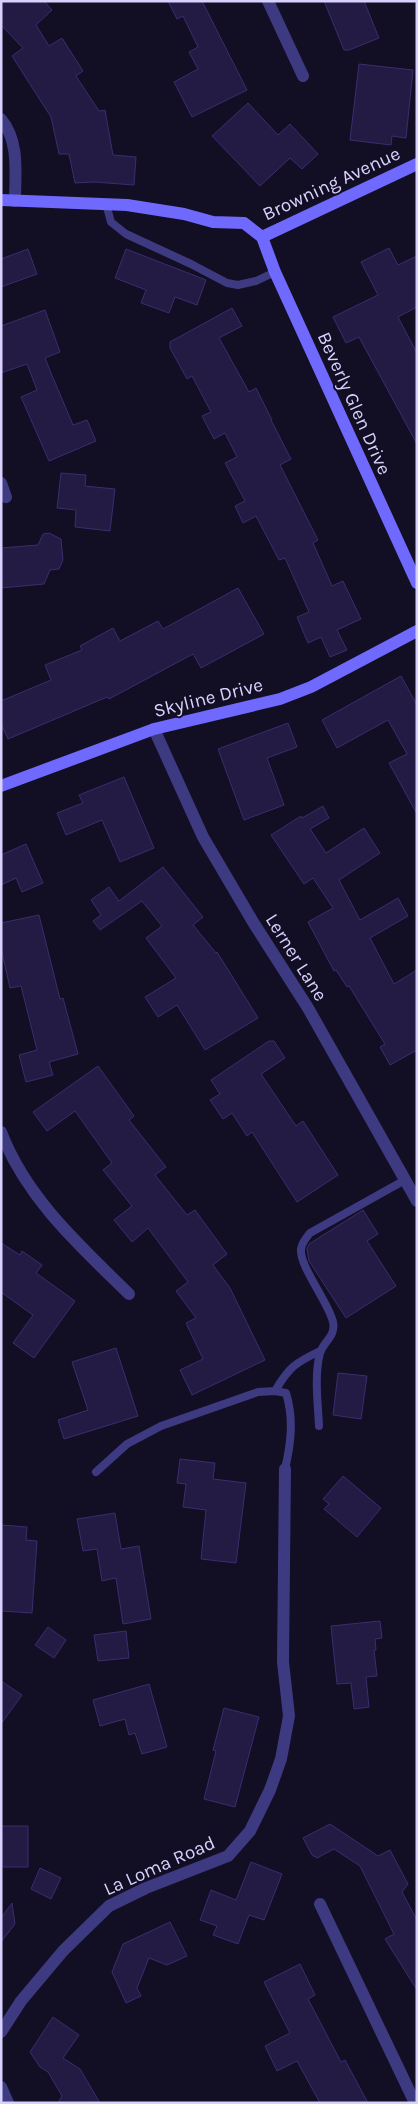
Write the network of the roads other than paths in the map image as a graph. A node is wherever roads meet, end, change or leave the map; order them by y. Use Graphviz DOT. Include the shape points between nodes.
graph roads {
  1 [pos="268,1"];
  2 [pos="303,76"];
  3 [pos="1,119"];
  4 [pos="417,164"];
  5 [pos="1,200"];
  6 [pos="15,201"];
  7 [pos="106,204"];
  8 [pos="262,237"];
  9 [pos="275,272"];
  10 [pos="1,483"];
  11 [pos="6,497"];
  12 [pos="417,583"];
  13 [pos="417,631"];
  14 [pos="154,729"];
  15 [pos="1,786"];
  16 [pos="2,1138"];
  17 [pos="405,1180"];
  18 [pos="417,1201"];
  19 [pos="129,1294"];
  20 [pos="320,1352"];
  21 [pos="275,1391"];
  22 [pos="319,1426"];
  23 [pos="285,1469"];
  24 [pos="96,1472"];
  25 [pos="320,1904"];
  26 [pos="1,2032"];
  27 [pos="1,2088"];
  28 [pos="8,2103"];
  29 [pos="415,2103"];
  1 -- 2 [label="street"];
  3 -- 6 [label="street" via="14,145"];
  4 -- 8 [label="street, Browning Avenue"];
  5 -- 6 [label="street"];
  6 -- 7 [label="street"];
  7 -- 8 [label="street" via="184,214 213,222 244,222"];
  7 -- 9 [label="lane" via="111,222 126,234 227,283 238,285 256,281"];
  8 -- 9 [label="street, Beverly Glen Drive"];
  9 -- 12 [label="street, Beverly Glen Drive"];
  10 -- 11 [label="street"];
  13 -- 14 [label="street, Skyline Drive" via="311,687 280,699"];
  14 -- 15 [label="street, Skyline Drive"];
  14 -- 17 [label="street, Lerner Lane" via="203,837 308,1008"];
  16 -- 19 [label="street" via="26,1182 50,1213"];
  17 -- 18 [label="street, Lerner Lane"];
  17 -- 20 [label="lane" via="310,1233 303,1241 301,1256 334,1325 333,1335"];
  20 -- 21 [label="lane" via="296,1362"];
  20 -- 22 [label="lane" via="317,1372"];
  21 -- 23 [label="lane" via="286,1393 291,1410 291,1442"];
  21 -- 24 [label="lane" via="258,1392 161,1426 127,1444"];
  23 -- 26 [label="street, La Loma Road" via="283,1662 289,1716 281,1759 250,1831 228,1856 109,1906 64,1950 27,1994"];
  25 -- 29 [label="street"];
  27 -- 28 [label="street"];
}
